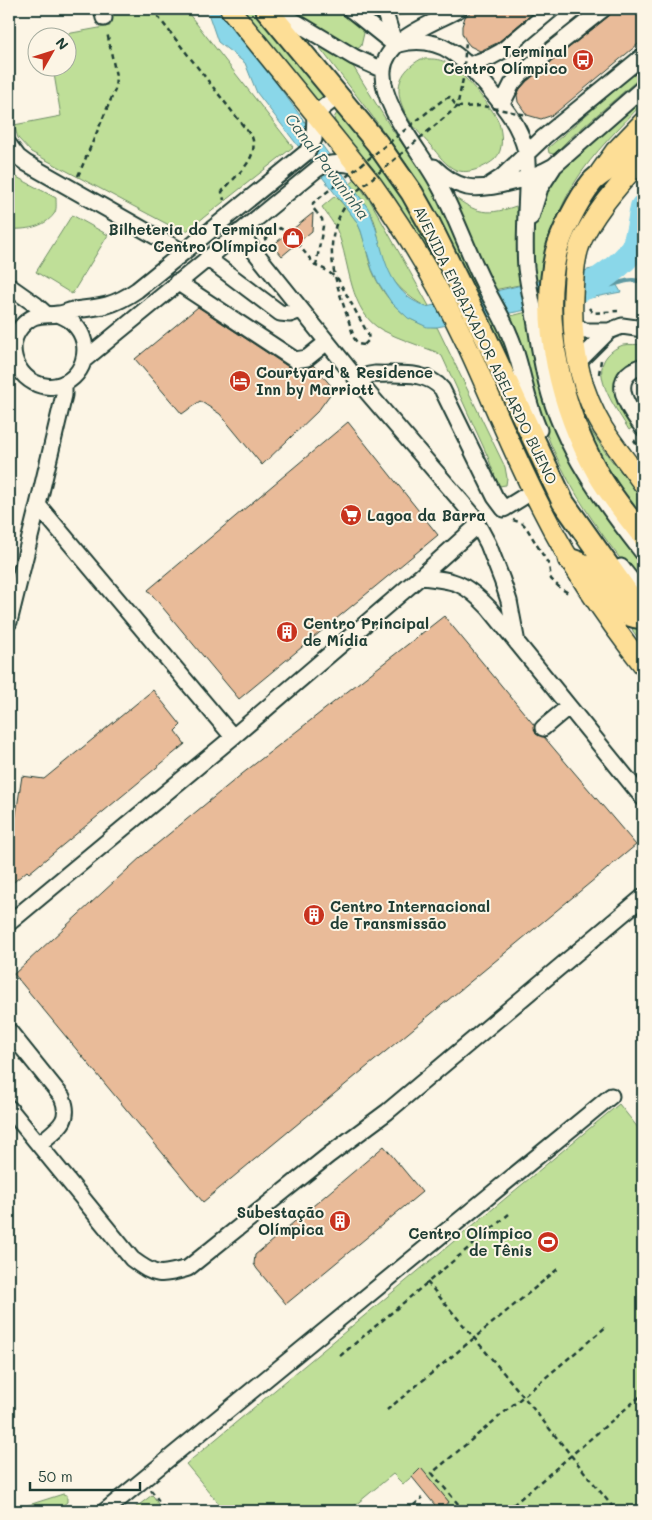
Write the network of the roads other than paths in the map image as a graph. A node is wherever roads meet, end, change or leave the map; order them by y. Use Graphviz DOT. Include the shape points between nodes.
graph roads {
  1 [pos="230,9"];
  2 [pos="266,9"];
  3 [pos="274,9"];
  4 [pos="350,9"];
  5 [pos="385,9"];
  6 [pos="459,9"];
  7 [pos="552,9"];
  8 [pos="603,9"];
  9 [pos="395,45"];
  10 [pos="643,56"];
  11 [pos="469,64"];
  12 [pos="383,70"];
  13 [pos="643,88"];
  14 [pos="338,96"];
  15 [pos="502,104"];
  16 [pos="315,114"];
  17 [pos="643,122"];
  18 [pos="541,140"];
  19 [pos="643,143"];
  20 [pos="9,145"];
  21 [pos="526,153"];
  22 [pos="424,157"];
  23 [pos="643,157"];
  24 [pos="357,166"];
  25 [pos="554,166"];
  26 [pos="527,179"];
  27 [pos="593,180"];
  28 [pos="481,188"];
  29 [pos="239,232"];
  30 [pos="526,233"];
  31 [pos="183,252"];
  32 [pos="207,258"];
  33 [pos="177,282"];
  34 [pos="9,286"];
  35 [pos="452,292"];
  36 [pos="301,310"];
  37 [pos="52,314"];
  38 [pos="572,317"];
  39 [pos="643,329"];
  40 [pos="609,331"];
  41 [pos="11,336"];
  42 [pos="327,342"];
  43 [pos="84,360"];
  44 [pos="578,363"];
  45 [pos="643,366"];
  46 [pos="359,382"];
  47 [pos="64,383"];
  48 [pos="643,428"];
  49 [pos="643,484"];
  50 [pos="532,491"];
  51 [pos="38,505"];
  52 [pos="478,525"];
  53 [pos="643,536"];
  54 [pos="643,554"];
  55 [pos="569,559"];
  56 [pos="420,578"];
  57 [pos="643,595"];
  58 [pos="643,616"];
  59 [pos="9,622"];
  60 [pos="517,645"];
  61 [pos="643,665"];
  62 [pos="568,707"];
  63 [pos="542,728"];
  64 [pos="233,737"];
  65 [pos="643,798"];
  66 [pos="643,897"];
  67 [pos="9,923"];
  68 [pos="9,1031"];
  69 [pos="611,1096"];
  70 [pos="9,1108"];
  71 [pos="39,1144"];
  72 [pos="105,1511"];
  1 -- 16 [label="main road, AVENIDA EMBAIXADOR ABELARDO BUENO"];
  2 -- 14 [label="highway, AVENIDA EMBAIXADOR ABELARDO BUENO"];
  3 -- 12 [label="street" via="354,57"];
  4 -- 9 [label="street"];
  5 -- 9 [label="street"];
  6 -- 9 [label="street"];
  7 -- 11 [label="street" via="502,51"];
  8 -- 15 [label="street" via="521,74"];
  9 -- 11 [label="street" via="412,42 441,46"];
  9 -- 12 [label="street"];
  10 -- 18 [label="street"];
  11 -- 15 [label="street"];
  12 -- 22 [label="street" via="390,104"];
  13 -- 25 [label="street"];
  14 -- 16 [label="street"];
  14 -- 35 [label="highway, AVENIDA EMBAIXADOR ABELARDO BUENO" via="412,193 430,225"];
  15 -- 21 [label="street" via="512,117"];
  16 -- 24 [label="main road, AVENIDA EMBAIXADOR ABELARDO BUENO"];
  16 -- 31 [label="street" via="315,136 310,148"];
  17 -- 27 [label="main road"];
  18 -- 21 [label="street"];
  18 -- 26 [label="street"];
  19 -- 27 [label="highway"];
  20 -- 31 [label="street" via="26,163"];
  21 -- 26 [label="street"];
  21 -- 28 [label="street" via="502,177"];
  22 -- 28 [label="street" via="444,177 468,187"];
  22 -- 57 [label="street" via="510,336 536,424 559,473 587,519"];
  23 -- 38 [label="main road" via="603,205 581,241 575,268"];
  24 -- 29 [label="street" via="336,163 321,166"];
  24 -- 35 [label="main road, AVENIDA EMBAIXADOR ABELARDO BUENO"];
  25 -- 26 [label="street"];
  25 -- 30 [label="street" via="540,188"];
  26 -- 28 [label="street"];
  26 -- 30 [label="street"];
  27 -- 53 [label="highway" via="563,230 556,252 551,316 556,366 572,419 596,470"];
  29 -- 32 [label="street"];
  29 -- 36 [label="street"];
  30 -- 54 [label="street" via="526,268 537,332 547,384 559,421 593,485"];
  31 -- 37 [label="street" via="137,290 117,302"];
  32 -- 33 [label="street"];
  32 -- 36 [label="street" via="280,313"];
  33 -- 42 [label="street" via="295,360 307,358"];
  33 -- 43 [label="street"];
  34 -- 37 [label="street"];
  35 -- 50 [label="main road, AVENIDA EMBAIXADOR ABELARDO BUENO" via="465,341"];
  35 -- 58 [label="highway, AVENIDA EMBAIXADOR ABELARDO BUENO" via="486,338 562,502"];
  36 -- 42 [label="street"];
  37 -- 41 [label="street" via="39,315 27,321"];
  37 -- 43 [label="street" via="68,319 79,330 84,343"];
  38 -- 40 [label="street" via="585,331"];
  38 -- 44 [label="main road"];
  39 -- 40 [label="street" via="622,326"];
  40 -- 44 [label="street"];
  41 -- 47 [label="street" via="17,366 27,378 42,386"];
  42 -- 46 [label="street"];
  43 -- 47 [label="street" via="78,371"];
  44 -- 49 [label="main road" via="599,421"];
  45 -- 48 [label="street" via="628,374 623,390 626,405"];
  46 -- 50 [label="street" via="369,375 418,375 433,380 442,389 495,498 504,509"];
  46 -- 52 [label="street" via="462,500"];
  47 -- 51 [label="street" via="64,395"];
  50 -- 55 [label="main road, AVENIDA EMBAIXADOR ABELARDO BUENO"];
  51 -- 59 [label="street"];
  51 -- 64 [label="street"];
  52 -- 56 [label="street"];
  52 -- 60 [label="street" via="509,601"];
  55 -- 58 [label="highway" via="585,566 621,610 630,616"];
  55 -- 61 [label="main road, AVENIDA EMBAIXADOR ABELARDO BUENO"];
  56 -- 60 [label="street" via="466,586 489,608"];
  56 -- 64 [label="street"];
  60 -- 62 [label="street"];
  62 -- 63 [label="street"];
  62 -- 65 [label="street"];
  64 -- 67 [label="street"];
  66 -- 71 [label="street" via="387,1112 328,1155 188,1268 156,1274 132,1259"];
  68 -- 71 [label="street" via="62,1097 65,1106 64,1121"];
  69 -- 72 [label="street"];
  70 -- 71 [label="street"];
}
